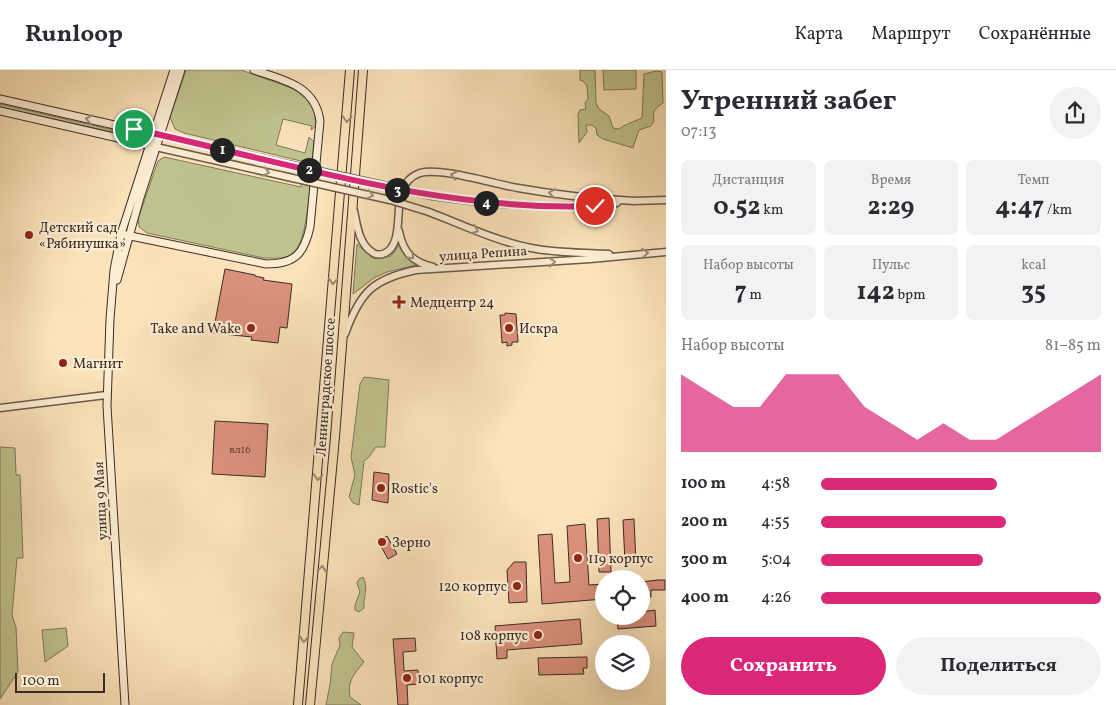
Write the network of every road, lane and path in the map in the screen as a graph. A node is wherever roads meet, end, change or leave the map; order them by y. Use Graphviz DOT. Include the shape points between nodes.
graph roads {
  1 [pos="174,70"];
  2 [pos="181,70"];
  3 [pos="254,70"];
  4 [pos="350,70"];
  5 [pos="363,70"];
  6 [pos="0,99"];
  7 [pos="0,111"];
  8 [pos="157,134"];
  9 [pos="153,146"];
  10 [pos="666,200"];
  11 [pos="635,201"];
  12 [pos="352,204"];
  13 [pos="398,227"];
  14 [pos="125,235"];
  15 [pos="666,252"];
  16 [pos="625,254"];
  17 [pos="442,268"];
  18 [pos="341,344"];
  19 [pos="106,395"];
  20 [pos="0,408"];
  21 [pos="125,705"];
  22 [pos="298,705"];
  23 [pos="310,705"];
  1 -- 8 [label="main road, улица 9 Мая"];
  2 -- 8 [label="main road, улица 9 Мая"];
  3 -- 14 [label="main road" via="298,87 310,96 318,111 320,121 310,227 301,252 289,261 266,264"];
  4 -- 22 [label="highway, Ленинградское шоссе, one-way"];
  5 -- 12 [label="highway, Ленинградское шоссе"];
  8 -- 6 [label="main road, one-way"];
  7 -- 9 [label="main road"];
  8 -- 9 [label="main road, улица 9 Мая"];
  8 -- 11 [label="street, bridge" via="432,196 558,207"];
  9 -- 14 [label="main road, улица 9 Мая"];
  9 -- 16 [label="street, one-way, bridge" via="390,200 530,248 550,252"];
  10 -- 11 [label="street"];
  11 -- 13 [label="street, one-way" via="589,198 430,172 415,175 403,188"];
  12 -- 13 [label="street" via="362,240 372,252 389,251"];
  12 -- 18 [label="highway, Ленинградское шоссе"];
  13 -- 17 [label="street, one-way" via="402,245 409,256 419,263"];
  14 -- 19 [label="main road, улица 9 Мая" via="114,275"];
  16 -- 15 [label="street, улица Репина, one-way"];
  17 -- 16 [label="street, улица Репина, one-way"];
  17 -- 18 [label="street, улица Репина" via="395,274 375,284 358,304"];
  23 -- 18 [label="highway, Ленинградское шоссе, one-way"];
  19 -- 20 [label="street"];
  19 -- 21 [label="main road, улица 9 Мая"];
}
